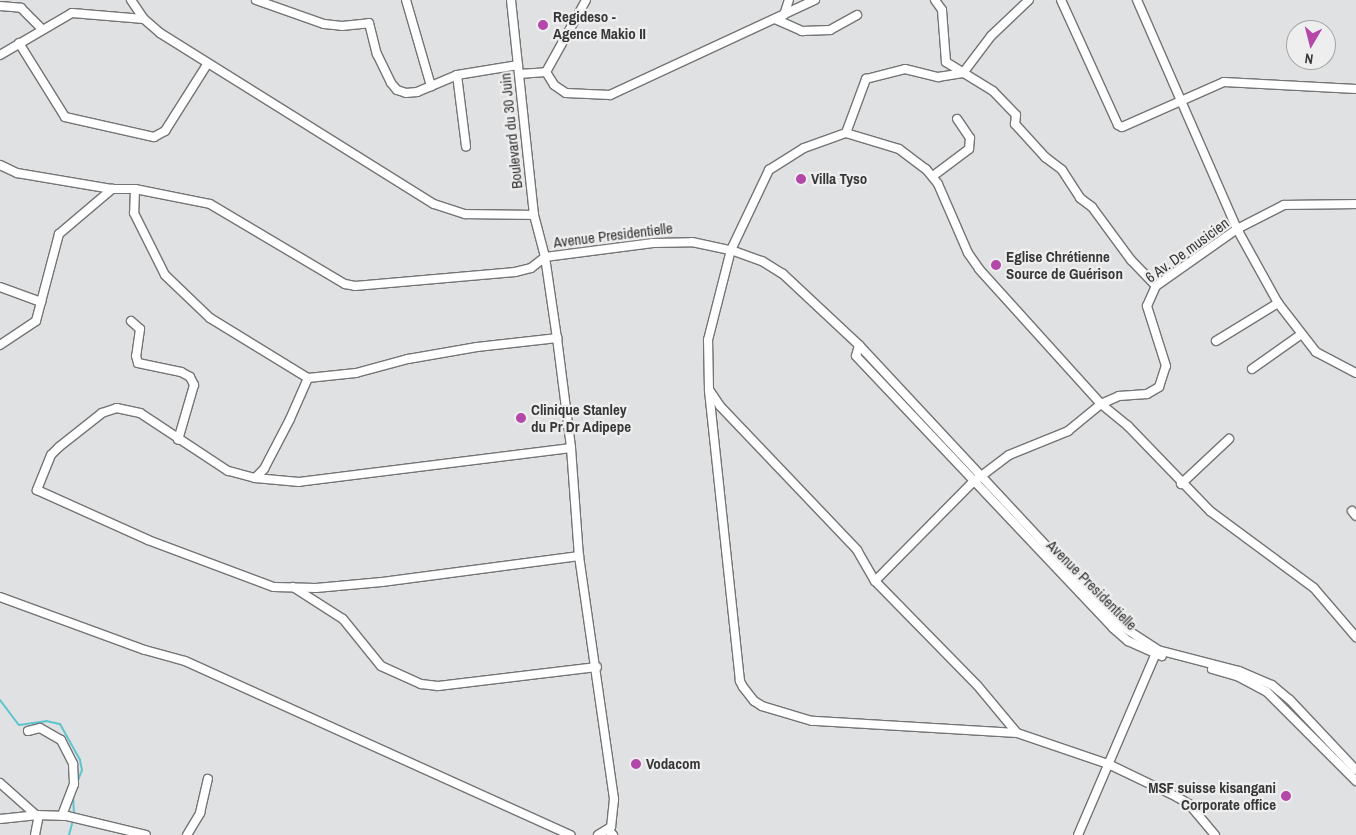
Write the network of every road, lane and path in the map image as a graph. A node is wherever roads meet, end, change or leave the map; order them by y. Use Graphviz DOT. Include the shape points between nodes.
graph roads {
  1 [pos="131,0"];
  2 [pos="256,0"];
  3 [pos="406,0"];
  4 [pos="511,0"];
  5 [pos="586,0"];
  6 [pos="790,0"];
  7 [pos="815,0"];
  8 [pos="935,0"];
  9 [pos="1029,0"];
  10 [pos="1061,0"];
  11 [pos="1137,0"];
  12 [pos="0,6"];
  13 [pos="784,15"];
  14 [pos="856,15"];
  15 [pos="144,18"];
  16 [pos="775,19"];
  17 [pos="42,29"];
  18 [pos="20,43"];
  19 [pos="0,56"];
  20 [pos="208,63"];
  21 [pos="518,66"];
  22 [pos="546,72"];
  23 [pos="963,73"];
  24 [pos="518,74"];
  25 [pos="457,75"];
  26 [pos="431,86"];
  27 [pos="1356,90"];
  28 [pos="1178,100"];
  29 [pos="957,119"];
  30 [pos="846,133"];
  31 [pos="466,146"];
  32 [pos="0,165"];
  33 [pos="933,176"];
  34 [pos="112,189"];
  35 [pos="135,189"];
  36 [pos="1356,204"];
  37 [pos="534,215"];
  38 [pos="1237,229"];
  39 [pos="731,250"];
  40 [pos="545,257"];
  41 [pos="1156,286"];
  42 [pos="0,287"];
  43 [pos="40,302"];
  44 [pos="1278,303"];
  45 [pos="131,321"];
  46 [pos="1300,335"];
  47 [pos="557,338"];
  48 [pos="1216,341"];
  49 [pos="0,344"];
  50 [pos="859,345"];
  51 [pos="1252,369"];
  52 [pos="1356,373"];
  53 [pos="308,378"];
  54 [pos="709,390"];
  55 [pos="1101,404"];
  56 [pos="933,426"];
  57 [pos="924,432"];
  58 [pos="1229,439"];
  59 [pos="178,440"];
  60 [pos="571,448"];
  61 [pos="982,475"];
  62 [pos="255,478"];
  63 [pos="972,483"];
  64 [pos="1182,484"];
  65 [pos="579,556"];
  66 [pos="875,581"];
  67 [pos="292,586"];
  68 [pos="0,597"];
  69 [pos="1356,637"];
  70 [pos="1157,653"];
  71 [pos="597,668"];
  72 [pos="1238,673"];
  73 [pos="1290,700"];
  74 [pos="1284,707"];
  75 [pos="28,731"];
  76 [pos="1017,732"];
  77 [pos="1108,764"];
  78 [pos="1356,770"];
  79 [pos="208,779"];
  80 [pos="1356,781"];
  81 [pos="0,783"];
  82 [pos="37,815"];
  83 [pos="64,816"];
  84 [pos="0,819"];
  85 [pos="612,831"];
  86 [pos="35,835"];
  87 [pos="146,835"];
  88 [pos="187,835"];
  89 [pos="571,835"];
  90 [pos="598,835"];
  91 [pos="1078,835"];
  92 [pos="1215,835"];
  1 -- 15 [label="street"];
  2 -- 26 [label="street" via="324,24 369,23 377,54 397,90 416,92"];
  3 -- 26 [label="street"];
  4 -- 21 [label="street, Boulevard du 30 Juin"];
  5 -- 22 [label="street"];
  6 -- 13 [label="street"];
  7 -- 13 [label="street"];
  8 -- 23 [label="street" via="942,10 946,62"];
  9 -- 23 [label="street" via="991,36"];
  10 -- 28 [label="street" via="1118,125 1126,126"];
  11 -- 28 [label="street"];
  12 -- 17 [label="street" via="21,8"];
  13 -- 16 [label="street"];
  14 -- 16 [label="street" via="830,30 802,31"];
  15 -- 17 [label="street" via="80,12"];
  15 -- 20 [label="street" via="160,33"];
  16 -- 22 [label="street" via="610,95 566,93 554,85"];
  17 -- 18 [label="street"];
  18 -- 19 [label="street"];
  18 -- 20 [label="street" via="65,117 154,137 165,131"];
  20 -- 37 [label="street" via="434,204 465,214"];
  21 -- 24 [label="street, Boulevard du 30 Juin"];
  21 -- 25 [label="street"];
  22 -- 24 [label="street"];
  23 -- 30 [label="street" via="938,78 905,70 866,78"];
  23 -- 41 [label="street" via="993,91 1016,115 1015,124 1045,157 1062,170 1080,198 1092,207"];
  24 -- 37 [label="street, Boulevard du 30 Juin"];
  25 -- 26 [label="street"];
  25 -- 31 [label="street"];
  27 -- 28 [label="street" via="1224,82"];
  28 -- 38 [label="street"];
  29 -- 33 [label="street" via="970,138 969,149"];
  30 -- 33 [label="street" via="899,149"];
  30 -- 39 [label="street" via="804,148 769,170"];
  32 -- 34 [label="street" via="17,173"];
  33 -- 55 [label="street" via="968,253 979,268"];
  34 -- 35 [label="street"];
  34 -- 43 [label="street" via="59,234"];
  35 -- 40 [label="street" via="192,199 224,210 345,284 355,286 515,272 531,268"];
  35 -- 53 [label="street" via="134,213 165,275 210,318"];
  36 -- 38 [label="street, 6 Av. De musicien" via="1289,204"];
  37 -- 40 [label="street, Boulevard du 30 Juin"];
  38 -- 41 [label="street, 6 Av. De musicien"];
  38 -- 44 [label="street"];
  39 -- 40 [label="street, Avenue Presidentielle" via="709,243 672,241"];
  39 -- 50 [label="street, Avenue Presidentielle" via="762,261 799,285"];
  39 -- 54 [label="street" via="708,340"];
  40 -- 47 [label="street, Boulevard du 30 Juin"];
  41 -- 55 [label="street, 6 Av. De musicien" via="1147,306 1166,366 1163,380 1147,394 1119,396"];
  42 -- 43 [label="street"];
  43 -- 49 [label="street" via="31,326"];
  44 -- 46 [label="street"];
  44 -- 48 [label="street"];
  45 -- 59 [label="street" via="140,328 138,363 181,372 190,377 194,385"];
  46 -- 51 [label="street"];
  46 -- 52 [label="street" via="1316,352"];
  47 -- 53 [label="street" via="478,347 408,359 356,373"];
  47 -- 60 [label="street, Boulevard du 30 Juin"];
  50 -- 56 [label="street, Avenue Presidentielle"];
  50 -- 57 [label="street, Avenue Presidentielle" via="856,356"];
  53 -- 62 [label="street" via="264,469"];
  54 -- 66 [label="street" via="733,420 857,550"];
  54 -- 76 [label="street" via="740,681 754,701 812,721"];
  55 -- 61 [label="street, 6 Av. De musicien" via="1068,431 1009,455"];
  55 -- 64 [label="street" via="1128,426"];
  56 -- 57 [label="street"];
  56 -- 61 [label="street, Avenue Presidentielle"];
  57 -- 63 [label="street, Avenue Presidentielle"];
  58 -- 64 [label="street"];
  59 -- 62 [label="street" via="214,465"];
  59 -- 67 [label="street" via="140,414 117,408 102,413 55,451 37,490 148,540 260,584"];
  60 -- 62 [label="street" via="322,482"];
  60 -- 65 [label="street, Boulevard du 30 Juin"];
  61 -- 63 [label="street, 6 Av. De musicien"];
  61 -- 70 [label="street, Avenue Presidentielle" via="1120,625"];
  63 -- 66 [label="street, 6 Av. De musicien"];
  63 -- 70 [label="street, Avenue Presidentielle" via="1113,628 1128,641"];
  64 -- 69 [label="street" via="1210,511 1314,588"];
  65 -- 67 [label="street" via="382,582 316,588"];
  65 -- 71 [label="street, Boulevard du 30 Juin"];
  66 -- 76 [label="street" via="977,685"];
  67 -- 71 [label="street" via="343,619 381,666 421,684 438,686"];
  68 -- 89 [label="street" via="185,661"];
  70 -- 72 [label="street, Avenue Presidentielle"];
  70 -- 77 [label="street"];
  71 -- 85 [label="street, Boulevard du 30 Juin" via="614,799"];
  72 -- 73 [label="street, Avenue Presidentielle" via="1272,685"];
  72 -- 74 [label="street, Avenue Presidentielle"];
  73 -- 74 [label="street"];
  73 -- 78 [label="street, Avenue Presidentielle"];
  74 -- 80 [label="street, Avenue Presidentielle"];
  75 -- 83 [label="street" via="40,728 61,740 73,764 74,784"];
  76 -- 77 [label="street"];
  77 -- 91 [label="street"];
  77 -- 92 [label="street" via="1189,804"];
  79 -- 88 [label="street" via="200,812"];
  81 -- 82 [label="street"];
  82 -- 83 [label="street"];
  82 -- 84 [label="street"];
  82 -- 86 [label="street"];
  83 -- 87 [label="street"];
  85 -- 90 [label="street"];
}
